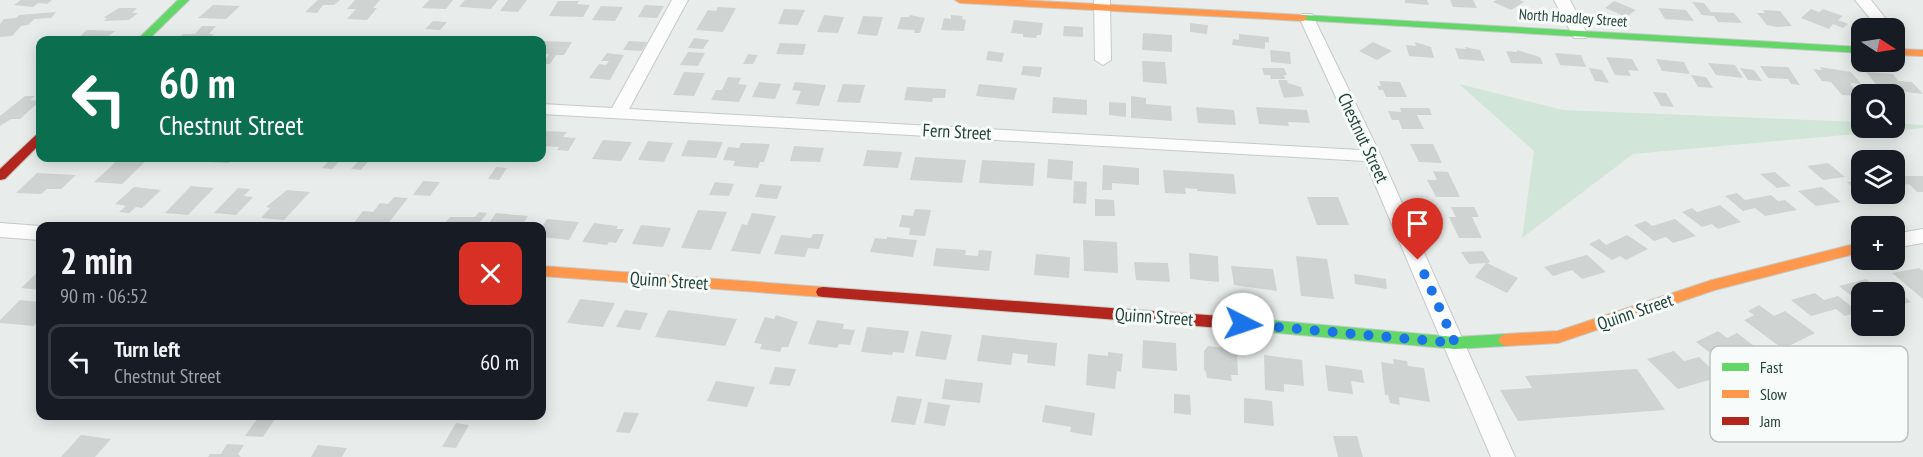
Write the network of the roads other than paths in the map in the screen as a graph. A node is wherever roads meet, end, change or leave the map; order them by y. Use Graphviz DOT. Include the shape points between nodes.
graph roads {
  1 [pos="184,0"];
  2 [pos="680,0"];
  3 [pos="960,0"];
  4 [pos="1562,0"];
  5 [pos="1863,0"];
  6 [pos="1102,3"];
  7 [pos="1307,17"];
  8 [pos="1878,18"];
  9 [pos="1580,35"];
  10 [pos="146,36"];
  11 [pos="1851,49"];
  12 [pos="1905,52"];
  13 [pos="1923,54"];
  14 [pos="1103,60"];
  15 [pos="546,109"];
  16 [pos="618,113"];
  17 [pos="36,142"];
  18 [pos="1372,156"];
  19 [pos="0,176"];
  20 [pos="0,230"];
  21 [pos="36,233"];
  22 [pos="1923,236"];
  23 [pos="1905,239"];
  24 [pos="1851,250"];
  25 [pos="546,271"];
  26 [pos="1455,343"];
  27 [pos="1503,457"];
  1 -- 10 [label="street"];
  2 -- 16 [label="street"];
  3 -- 6 [label="street, North Hoadley Street"];
  4 -- 9 [label="street"];
  5 -- 8 [label="street"];
  6 -- 7 [label="street, North Hoadley Street"];
  6 -- 14 [label="street"];
  7 -- 9 [label="street, North Hoadley Street"];
  7 -- 18 [label="street, Chestnut Street"];
  9 -- 11 [label="street, North Hoadley Street"];
  12 -- 13 [label="street"];
  15 -- 16 [label="street, Fern Street"];
  16 -- 18 [label="street, Fern Street"];
  17 -- 19 [label="street"];
  18 -- 26 [label="street, Chestnut Street"];
  20 -- 21 [label="street"];
  22 -- 23 [label="street"];
  24 -- 26 [label="street, Quinn Street" via="1712,285 1558,337"];
  25 -- 26 [label="street, Quinn Street"];
  26 -- 27 [label="street, Chestnut Street"];
}
